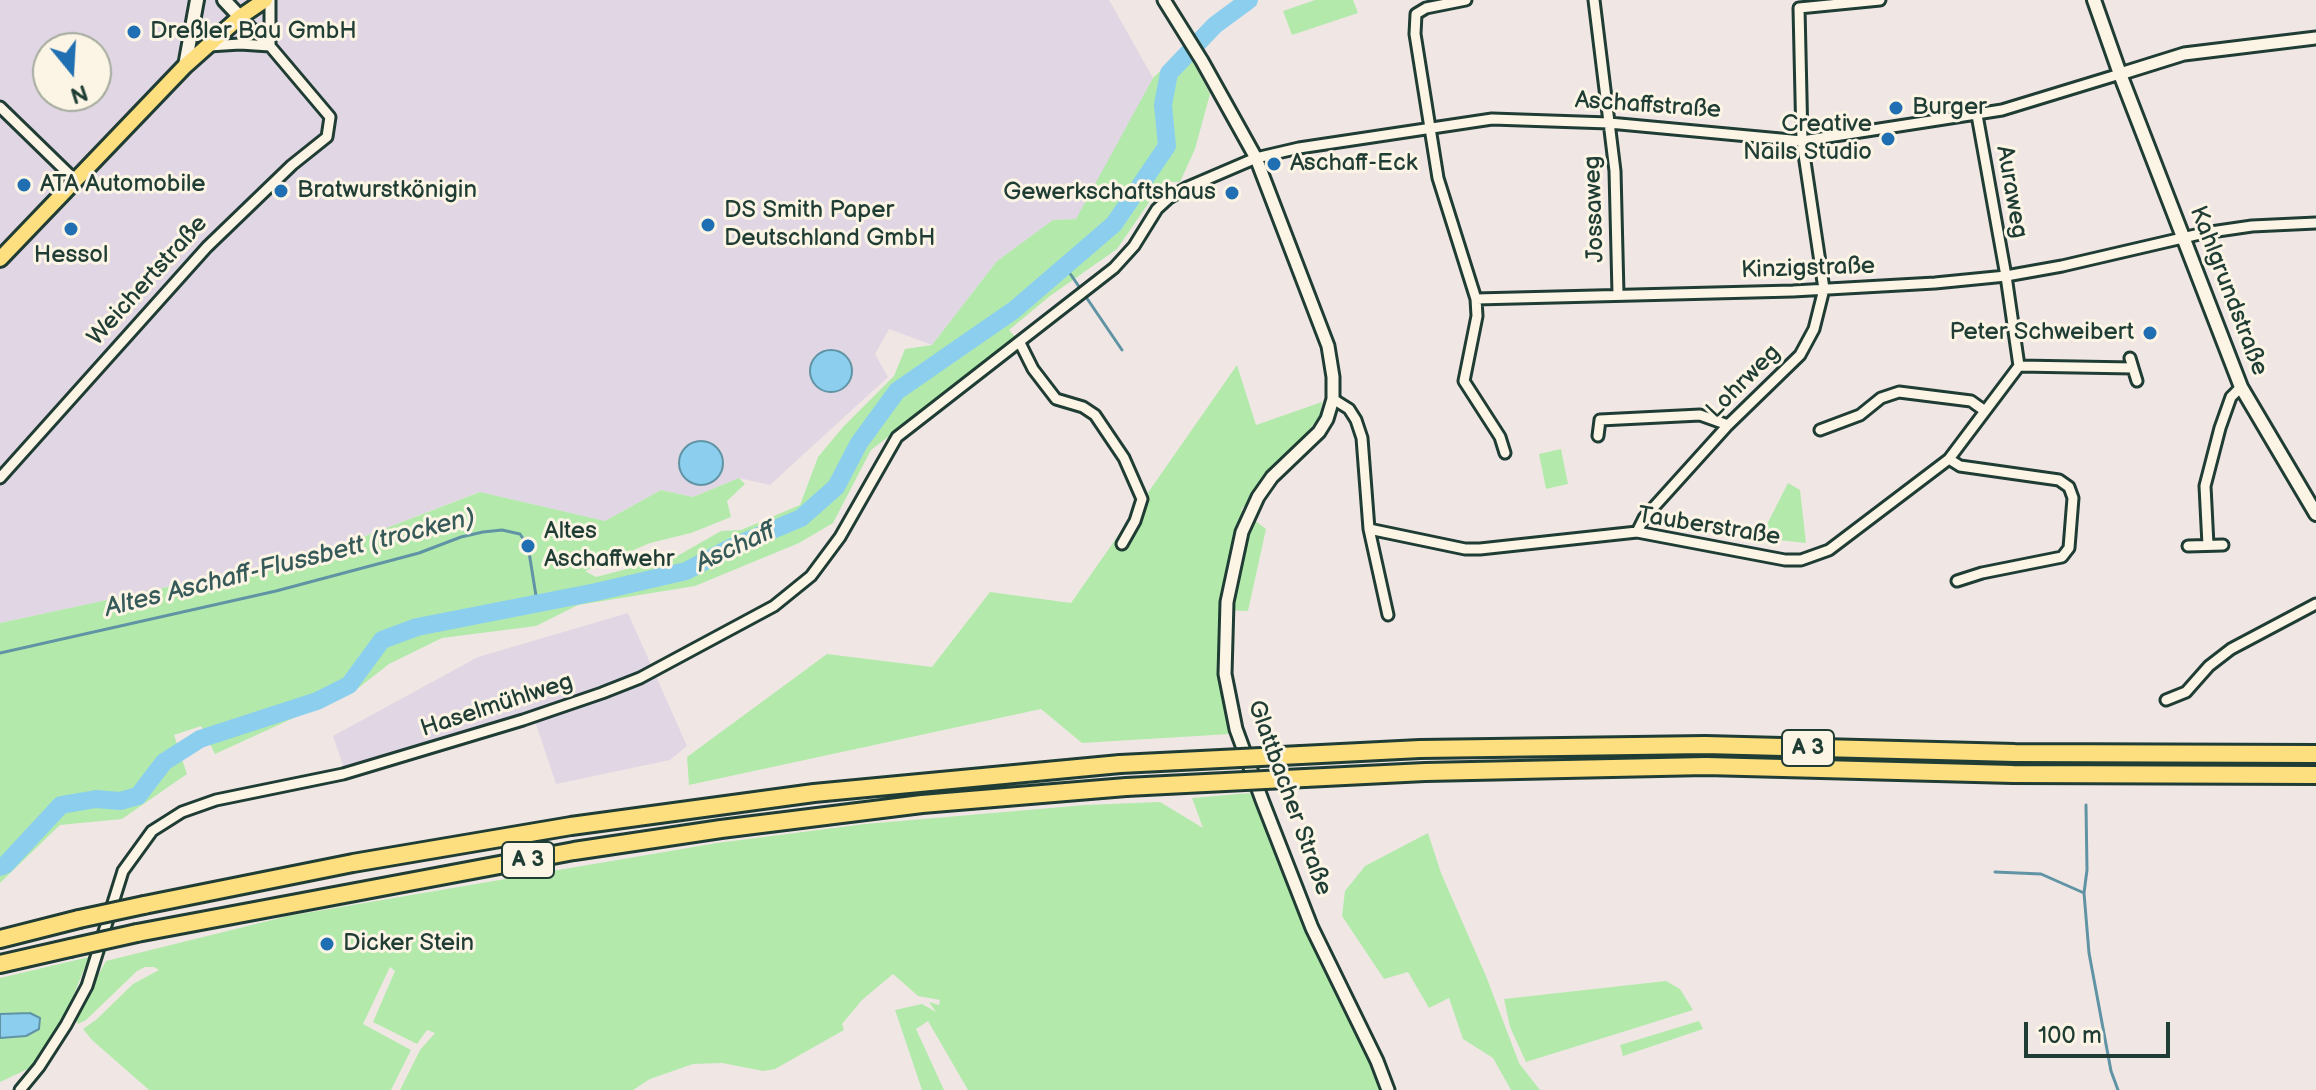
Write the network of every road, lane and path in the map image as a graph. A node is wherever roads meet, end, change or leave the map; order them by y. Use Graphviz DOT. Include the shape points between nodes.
graph roads {
  1 [pos="197,0"];
  2 [pos="224,0"];
  3 [pos="253,0"];
  4 [pos="268,0"];
  5 [pos="1164,0"];
  6 [pos="1466,0"];
  7 [pos="1594,0"];
  8 [pos="1880,0"];
  9 [pos="2094,0"];
  10 [pos="1796,4"];
  11 [pos="240,17"];
  12 [pos="2316,38"];
  13 [pos="270,46"];
  14 [pos="206,47"];
  15 [pos="185,66"];
  16 [pos="2120,74"];
  17 [pos="0,107"];
  18 [pos="1977,115"];
  19 [pos="1609,123"];
  20 [pos="1428,127"];
  21 [pos="1802,141"];
  22 [pos="1256,158"];
  23 [pos="74,179"];
  24 [pos="2316,223"];
  25 [pos="2183,237"];
  26 [pos="0,259"];
  27 [pos="2006,276"];
  28 [pos="1824,289"];
  29 [pos="1618,294"];
  30 [pos="1476,299"];
  31 [pos="1020,343"];
  32 [pos="2019,366"];
  33 [pos="2137,381"];
  34 [pos="2241,387"];
  35 [pos="1333,399"];
  36 [pos="1985,411"];
  37 [pos="1728,425"];
  38 [pos="1820,430"];
  39 [pos="1598,436"];
  40 [pos="1505,453"];
  41 [pos="1949,459"];
  42 [pos="0,478"];
  43 [pos="2316,514"];
  44 [pos="1369,529"];
  45 [pos="1637,532"];
  46 [pos="1122,544"];
  47 [pos="2208,545"];
  48 [pos="2223,545"];
  49 [pos="2188,546"];
  50 [pos="1957,581"];
  51 [pos="2316,604"];
  52 [pos="1388,615"];
  53 [pos="2166,700"];
  54 [pos="2316,754"];
  55 [pos="2316,775"];
  56 [pos="0,939"];
  57 [pos="0,964"];
  58 [pos="20,1090"];
  59 [pos="1388,1090"];
  1 -- 15 [label="main road"];
  2 -- 11 [label="main road, Weichertstraße"];
  3 -- 11 [label="main road"];
  4 -- 11 [label="main road"];
  4 -- 13 [label="street"];
  5 -- 22 [label="street, Glattbacher Straße"];
  6 -- 20 [label="street" via="1426,8 1414,20"];
  7 -- 19 [label="street, Jossaweg"];
  8 -- 10 [label="street"];
  9 -- 16 [label="main road, Kahlgrundstraße"];
  10 -- 21 [label="street, Lohrweg"];
  11 -- 13 [label="street, Weichertstraße"];
  11 -- 14 [label="main road"];
  12 -- 16 [label="street, Aschaffstraße" via="2184,54"];
  13 -- 14 [label="street"];
  13 -- 42 [label="street, Weichertstraße" via="330,117 327,137 207,247"];
  14 -- 15 [label="main road"];
  15 -- 23 [label="main road"];
  16 -- 18 [label="street, Aschaffstraße"];
  16 -- 25 [label="main road, Kahlgrundstraße"];
  17 -- 23 [label="street"];
  18 -- 21 [label="street, Aschaffstraße"];
  18 -- 27 [label="street, Auraweg"];
  19 -- 20 [label="street, Aschaffstraße" via="1492,119"];
  19 -- 21 [label="street, Aschaffstraße"];
  19 -- 29 [label="street, Jossaweg"];
  20 -- 22 [label="street, Aschaffstraße"];
  20 -- 30 [label="street" via="1438,178"];
  21 -- 28 [label="street, Lohrweg"];
  22 -- 31 [label="street, Haselmühlweg" via="1169,198 1125,258"];
  22 -- 35 [label="street, Glattbacher Straße" via="1328,346"];
  23 -- 26 [label="main road"];
  24 -- 25 [label="street, Kinzigstraße"];
  25 -- 27 [label="street, Kinzigstraße"];
  25 -- 34 [label="main road, Kahlgrundstraße"];
  27 -- 28 [label="street, Kinzigstraße"];
  27 -- 32 [label="street"];
  28 -- 29 [label="street, Kinzigstraße"];
  28 -- 37 [label="street, Lohrweg" via="1814,329 1800,355"];
  29 -- 30 [label="street, Kinzigstraße"];
  30 -- 40 [label="street" via="1464,381"];
  31 -- 46 [label="street" via="1056,399 1095,415 1124,458 1142,499"];
  31 -- 58 [label="street, Haselmühlweg" via="897,437 840,537 811,576 774,606 602,693 343,774 216,800 182,812 152,831 123,871 87,986"];
  32 -- 33 [label="street" via="2132,363"];
  32 -- 36 [label="street, Tauberstraße"];
  34 -- 43 [label="main road, Kahlgrundstraße"];
  34 -- 47 [label="street" via="2231,397 2205,486"];
  35 -- 44 [label="street" via="1349,409 1362,438"];
  35 -- 59 [label="street, Glattbacher Straße" via="1319,432 1272,477 1242,532 1227,602 1225,674 1236,729 1312,928"];
  36 -- 38 [label="street" via="1971,401 1899,392"];
  36 -- 41 [label="street, Tauberstraße"];
  37 -- 39 [label="street" via="1700,415 1600,420"];
  37 -- 45 [label="street, Lohrweg"];
  41 -- 45 [label="street, Tauberstraße" via="1829,550 1801,560"];
  41 -- 50 [label="street" via="1960,466 2059,480 2073,498 2069,548 2062,557"];
  44 -- 45 [label="street, Tauberstraße" via="1465,549"];
  44 -- 52 [label="street"];
  47 -- 48 [label="street"];
  47 -- 49 [label="street"];
  51 -- 53 [label="street" via="2231,649 2186,692"];
  54 -- 56 [label="highway, A 3, bridge" via="1705,745 1420,749 1120,764 814,793 586,824 353,863"];
  55 -- 57 [label="highway, A 3, bridge" via="1706,766 1425,772 1126,787 922,804 574,851"];
}
